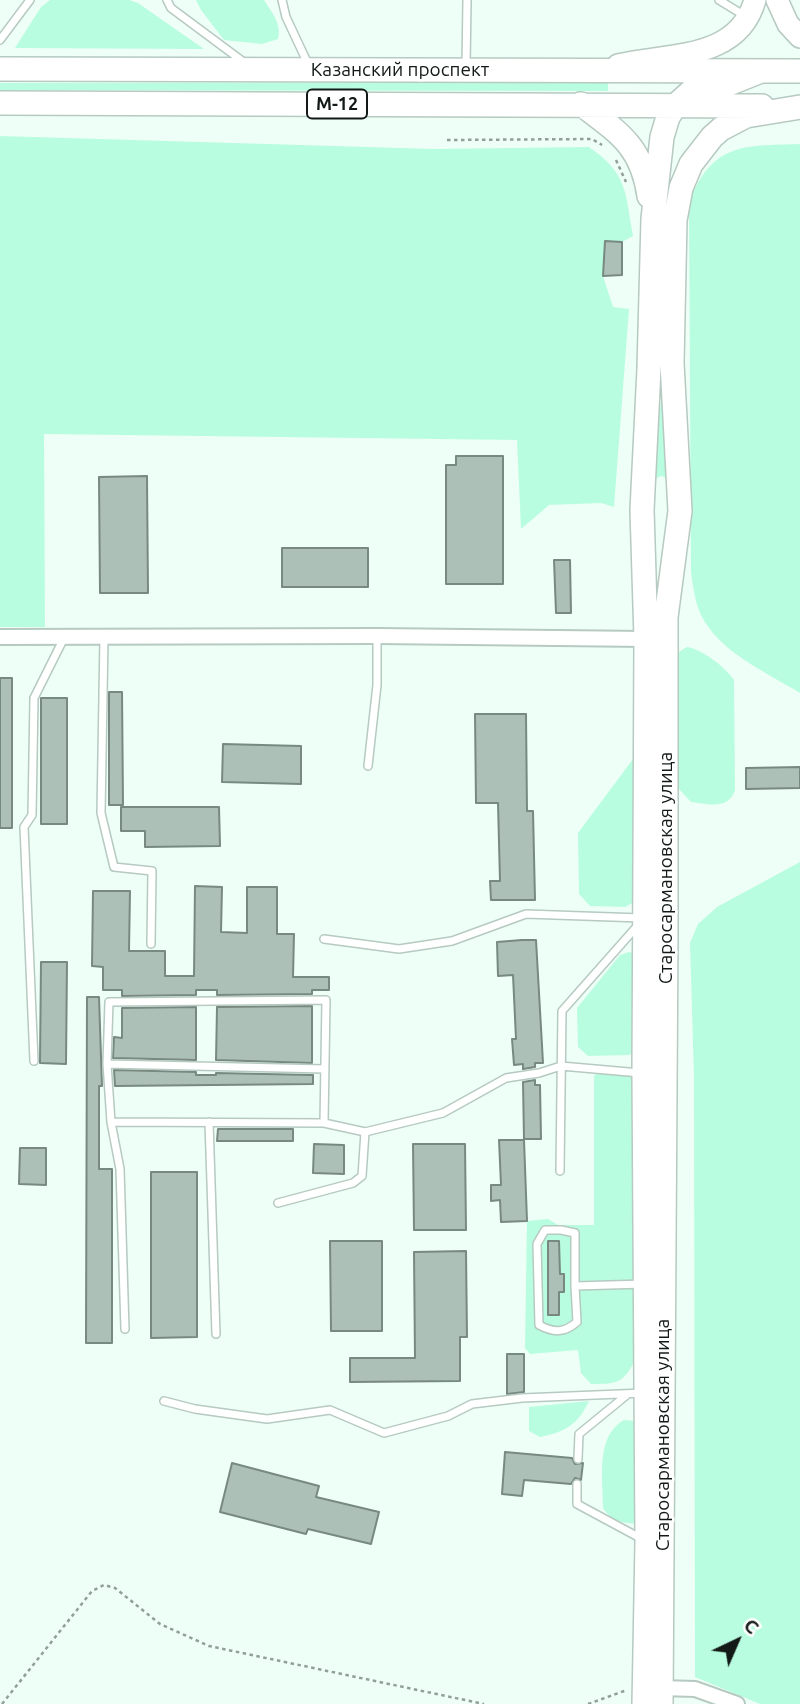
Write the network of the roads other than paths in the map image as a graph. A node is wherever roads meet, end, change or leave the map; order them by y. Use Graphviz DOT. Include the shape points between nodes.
graph roads {
  1 [pos="30,0"];
  2 [pos="167,0"];
  3 [pos="282,0"];
  4 [pos="467,0"];
  5 [pos="719,0"];
  6 [pos="777,0"];
  7 [pos="752,9"];
  8 [pos="800,37"];
  9 [pos="0,40"];
  10 [pos="0,69"];
  11 [pos="599,69"];
  12 [pos="254,70"];
  13 [pos="310,70"];
  14 [pos="466,70"];
  15 [pos="761,71"];
  16 [pos="800,71"];
  17 [pos="0,103"];
  18 [pos="581,104"];
  19 [pos="675,106"];
  20 [pos="800,107"];
  21 [pos="653,219"];
  22 [pos="642,510"];
  23 [pos="680,510"];
  24 [pos="377,636"];
  25 [pos="0,637"];
  26 [pos="64,637"];
  27 [pos="104,637"];
  28 [pos="646,639"];
  29 [pos="368,766"];
  30 [pos="645,919"];
  31 [pos="324,939"];
  32 [pos="150,944"];
  33 [pos="34,1061"];
  34 [pos="107,1064"];
  35 [pos="561,1066"];
  36 [pos="325,1069"];
  37 [pos="644,1073"];
  38 [pos="111,1122"];
  39 [pos="209,1122"];
  40 [pos="324,1123"];
  41 [pos="365,1132"];
  42 [pos="560,1171"];
  43 [pos="278,1203"];
  44 [pos="646,1284"];
  45 [pos="575,1286"];
  46 [pos="125,1329"];
  47 [pos="216,1334"];
  48 [pos="637,1393"];
  49 [pos="164,1401"];
  50 [pos="578,1459"];
  51 [pos="577,1484"];
  52 [pos="646,1542"];
  53 [pos="653,1696"];
  54 [pos="737,1704"];
  1 -- 9 [label="lane"];
  2 -- 12 [label="lane"];
  3 -- 13 [label="lane"];
  4 -- 14 [label="lane"];
  5 -- 7 [label="lane"];
  6 -- 8 [label="main road"];
  7 -- 11 [label="main road" via="728,40 702,50"];
  10 -- 12 [label="main road, Казанский проспект / М-12"];
  11 -- 14 [label="main road, Казанский проспект / М-12"];
  11 -- 15 [label="main road, Казанский проспект / М-12"];
  12 -- 13 [label="main road, Казанский проспект / М-12"];
  13 -- 14 [label="main road, Казанский проспект / М-12"];
  15 -- 16 [label="main road, Казанский проспект / М-12"];
  15 -- 19 [label="main road" via="731,83 696,87"];
  17 -- 18 [label="main road, Казанский проспект / М-12"];
  18 -- 19 [label="main road, Казанский проспект / М-12"];
  18 -- 21 [label="main road" via="634,150 646,173"];
  19 -- 20 [label="main road, Казанский проспект / М-12"];
  19 -- 21 [label="main road" via="662,137"];
  20 -- 23 [label="main road, Старосармановская улица" via="746,117 721,129 696,155 681,187 675,220 672,363"];
  21 -- 22 [label="main road, Старосармановская улица"];
  22 -- 23 [label="main road" via="649,499 660,494"];
  22 -- 28 [label="main road, Старосармановская улица"];
  23 -- 53 [label="main road, Старосармановская улица" via="666,617 667,934"];
  24 -- 27 [label="street"];
  24 -- 28 [label="street"];
  24 -- 29 [label="lane"];
  25 -- 26 [label="street"];
  26 -- 27 [label="street"];
  26 -- 33 [label="lane" via="34,698 32,815 24,827"];
  27 -- 32 [label="lane" via="101,813 114,867 152,871"];
  28 -- 30 [label="main road, Старосармановская улица"];
  30 -- 31 [label="lane" via="526,914 452,941 399,949"];
  30 -- 35 [label="lane" via="562,1011"];
  30 -- 37 [label="main road, Старосармановская улица"];
  34 -- 36 [label="lane"];
  34 -- 36 [label="lane" via="109,1002 326,1000"];
  34 -- 38 [label="lane"];
  35 -- 37 [label="lane"];
  35 -- 41 [label="lane" via="506,1077 443,1113"];
  35 -- 42 [label="lane"];
  36 -- 40 [label="lane"];
  37 -- 44 [label="main road, Старосармановская улица"];
  38 -- 39 [label="lane"];
  38 -- 46 [label="lane" via="120,1169"];
  39 -- 40 [label="lane"];
  39 -- 47 [label="lane"];
  40 -- 41 [label="lane"];
  41 -- 43 [label="lane" via="362,1175 353,1183"];
  44 -- 45 [label="lane"];
  44 -- 48 [label="main road, Старосармановская улица"];
  45 -- 45 [label="lane" via="578,1322 552,1332 539,1325 537,1244 545,1230 575,1233"];
  48 -- 49 [label="lane" via="472,1404 448,1416 384,1433 330,1410 267,1419"];
  48 -- 50 [label="lane" via="579,1434"];
  48 -- 52 [label="main road, Старосармановская улица"];
  51 -- 52 [label="lane" via="576,1504"];
  52 -- 53 [label="main road, Старосармановская улица"];
  53 -- 54 [label="street" via="695,1689"];
}
